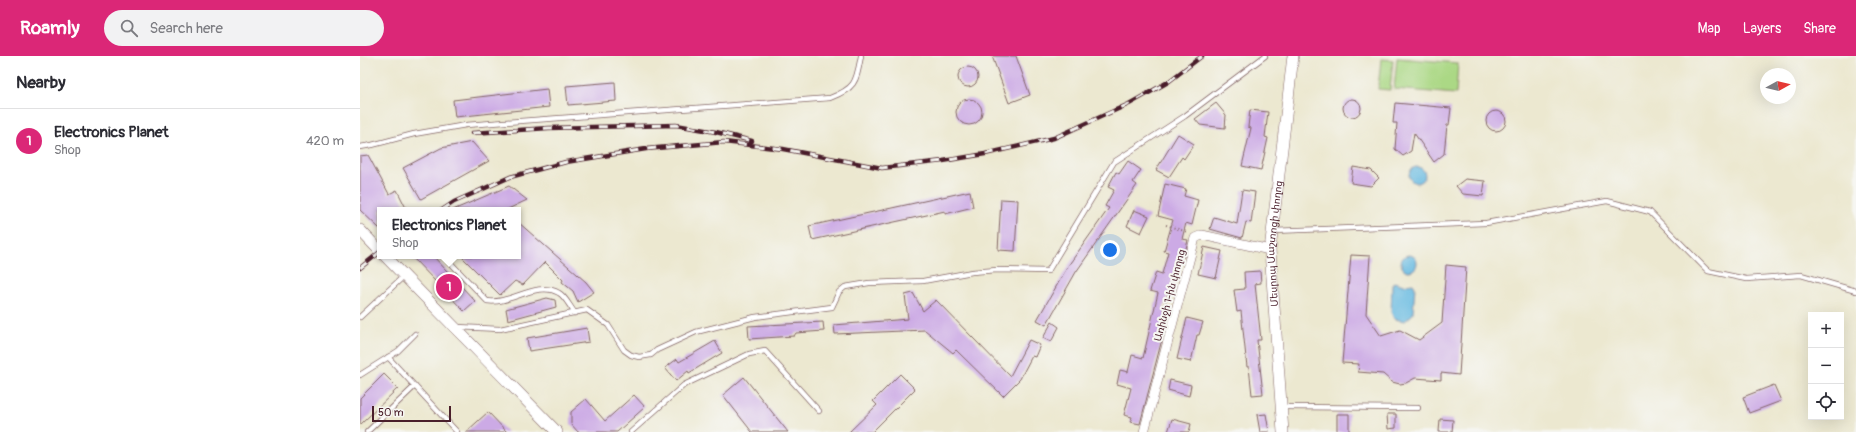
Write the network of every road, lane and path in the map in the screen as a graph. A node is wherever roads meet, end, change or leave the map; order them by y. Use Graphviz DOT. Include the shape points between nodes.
graph roads {
  1 [pos="861,56"];
  2 [pos="1265,56"];
  3 [pos="1293,56"];
  4 [pos="360,147"];
  5 [pos="1166,225"];
  6 [pos="360,230"];
  7 [pos="1271,231"];
  8 [pos="1198,236"];
  9 [pos="377,248"];
  10 [pos="1270,250"];
  11 [pos="388,259"];
  12 [pos="447,259"];
  13 [pos="404,276"];
  14 [pos="1856,291"];
  15 [pos="575,313"];
  16 [pos="360,317"];
  17 [pos="454,327"];
  18 [pos="415,334"];
  19 [pos="388,357"];
  20 [pos="360,375"];
  21 [pos="415,386"];
  22 [pos="1280,407"];
  23 [pos="1418,408"];
  24 [pos="819,411"];
  25 [pos="366,432"];
  26 [pos="457,432"];
  27 [pos="557,432"];
  28 [pos="631,432"];
  29 [pos="1144,432"];
  30 [pos="1283,432"];
  1 -- 4 [label="lane" via="852,85 845,92 830,98 466,125"];
  2 -- 15 [label="lane" via="1185,116 1114,162 1048,271 997,270 922,281 869,283 845,287 839,292 832,307 755,317 696,332 646,357 631,355 624,350 608,325 587,310"];
  3 -- 7 [label="street, Մեսրոպ Մաշտոցի փողոց"];
  5 -- 8 [label="path"];
  6 -- 9 [label="street"];
  7 -- 10 [label="street, Մեսրոպ Մաշտոցի փողոց"];
  7 -- 14 [label="lane" via="1486,223 1607,201 1650,212 1708,271 1746,279 1801,275"];
  8 -- 10 [label="street"];
  8 -- 29 [label="street, Առինջի 1-ին փողոց" via="1195,238"];
  10 -- 22 [label="street, Մեսրոպ Մաշտոցի փողոց"];
  11 -- 13 [label="street"];
  12 -- 15 [label="lane" via="488,301 495,302 547,290 559,293"];
  13 -- 16 [label="lane"];
  13 -- 17 [label="street"];
  15 -- 17 [label="lane" via="500,329"];
  17 -- 27 [label="street"];
  18 -- 19 [label="lane"];
  19 -- 20 [label="lane"];
  19 -- 21 [label="lane"];
  21 -- 25 [label="lane"];
  21 -- 26 [label="lane"];
  22 -- 23 [label="lane"];
  22 -- 30 [label="street, Մեսրոպ Մաշտոցի փողոց"];
  24 -- 28 [label="lane" via="765,351 749,354 684,385"];
}
